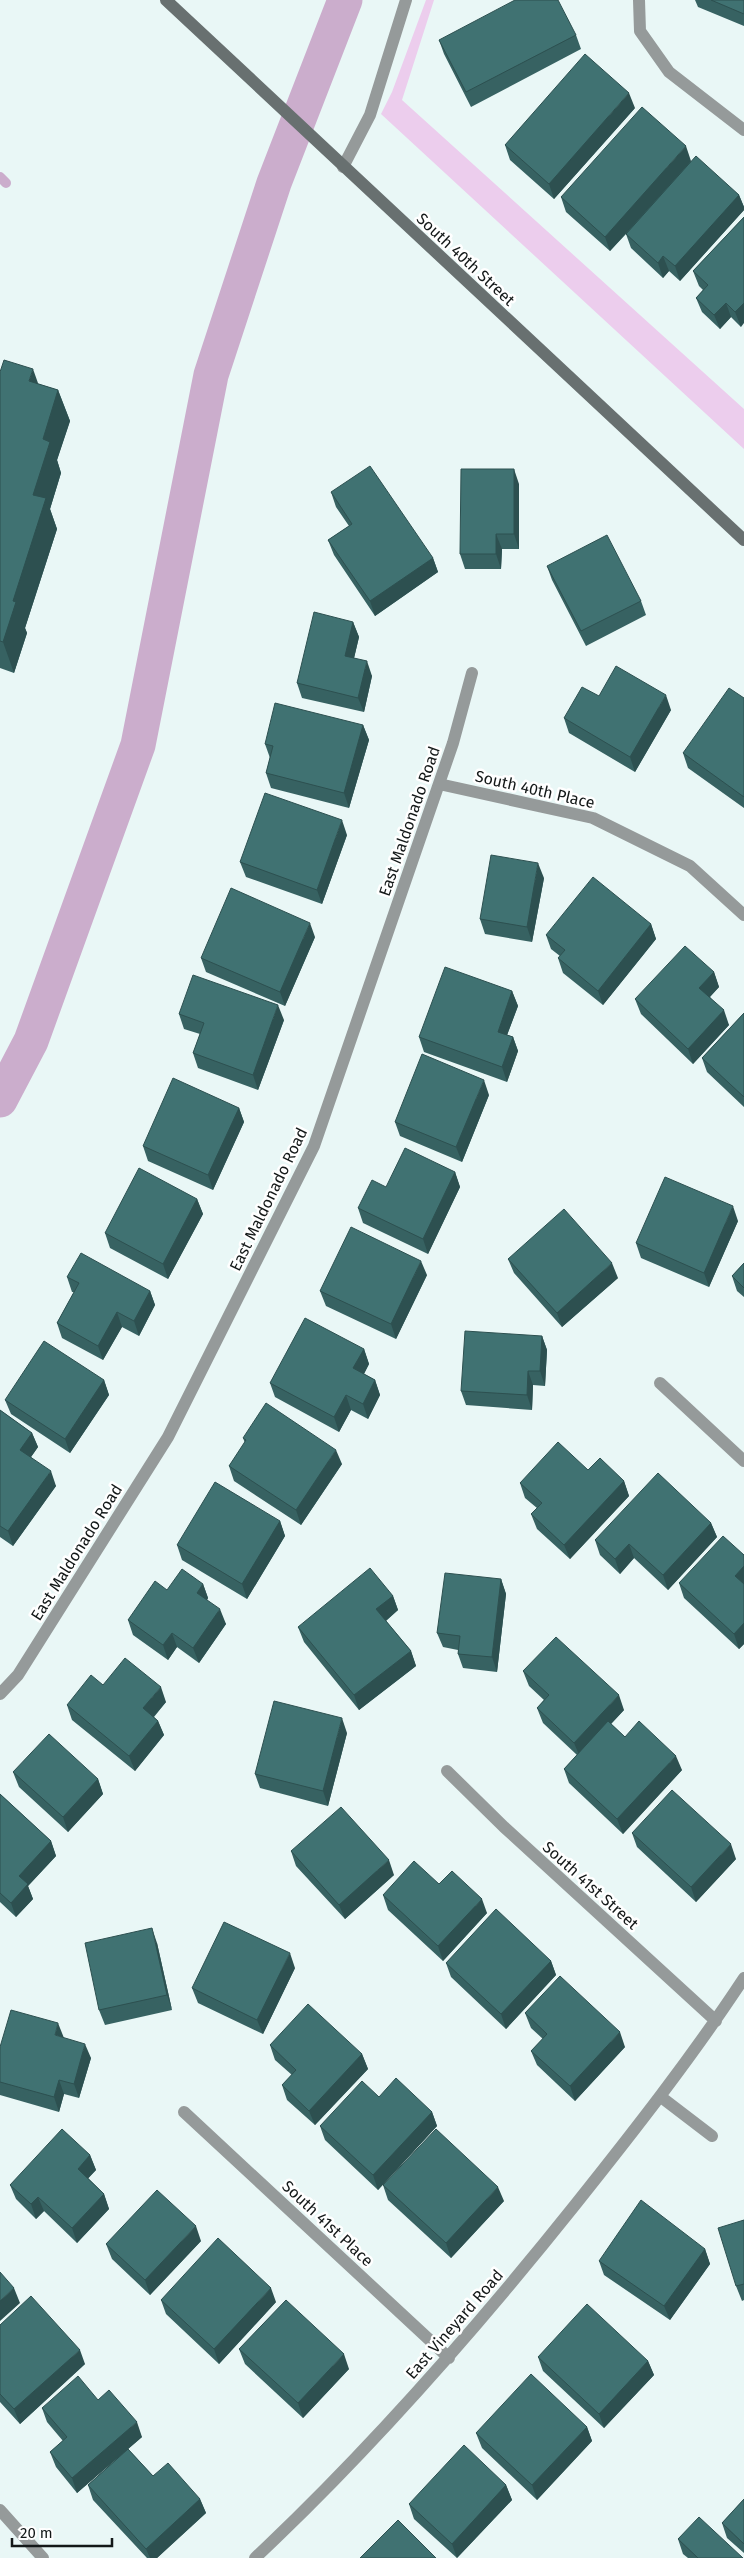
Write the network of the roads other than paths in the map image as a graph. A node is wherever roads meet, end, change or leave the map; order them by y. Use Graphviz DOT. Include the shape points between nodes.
graph roads {
  1 [pos="166,0"];
  2 [pos="406,0"];
  3 [pos="639,0"];
  4 [pos="744,130"];
  5 [pos="343,166"];
  6 [pos="744,540"];
  7 [pos="472,673"];
  8 [pos="439,784"];
  9 [pos="744,915"];
  10 [pos="660,1383"];
  11 [pos="744,1461"];
  12 [pos="0,1694"];
  13 [pos="448,1771"];
  14 [pos="744,1978"];
  15 [pos="716,2021"];
  16 [pos="661,2097"];
  17 [pos="184,2112"];
  18 [pos="712,2136"];
  19 [pos="449,2358"];
  20 [pos="0,2510"];
  21 [pos="43,2558"];
  22 [pos="254,2558"];
  1 -- 5 [label="main road, South 40th Street"];
  2 -- 5 [label="street" via="370,115"];
  3 -- 4 [label="street" via="640,31 669,72"];
  5 -- 6 [label="main road, South 40th Street"];
  7 -- 8 [label="street, East Maldonado Road"];
  8 -- 9 [label="street, South 40th Place" via="593,818 690,866"];
  8 -- 12 [label="street, East Maldonado Road" via="314,1146 168,1437 18,1675"];
  10 -- 11 [label="street"];
  13 -- 15 [label="street, South 41st Street" via="504,1827"];
  14 -- 15 [label="street, East Vineyard Road"];
  15 -- 16 [label="street, East Vineyard Road"];
  16 -- 18 [label="street"];
  16 -- 19 [label="street, East Vineyard Road"];
  17 -- 19 [label="street, South 41st Place"];
  19 -- 22 [label="street, East Vineyard Road" via="312,2505"];
  20 -- 21 [label="street"];
}
